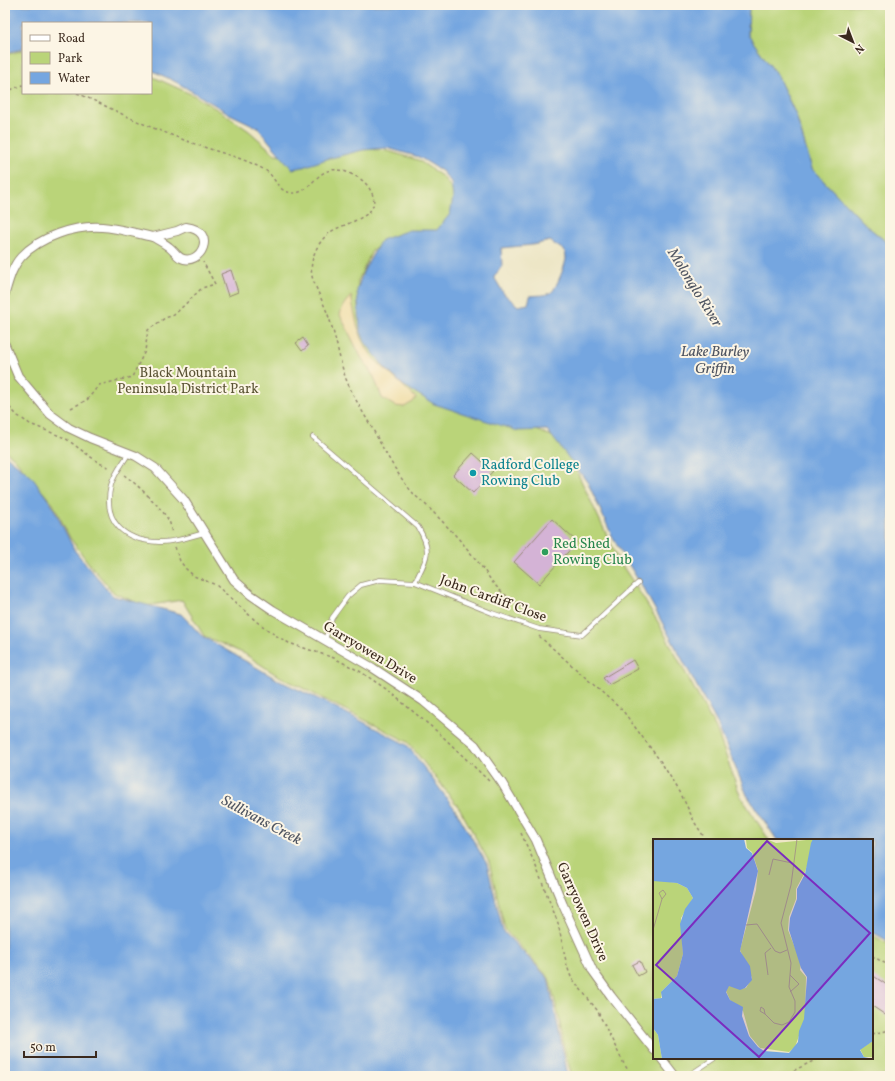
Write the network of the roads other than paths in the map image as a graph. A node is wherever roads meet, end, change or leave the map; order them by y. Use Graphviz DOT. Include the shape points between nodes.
graph roads {
  1 [pos="153,237"];
  2 [pos="5,293"];
  3 [pos="5,345"];
  4 [pos="314,437"];
  5 [pos="129,453"];
  6 [pos="204,534"];
  7 [pos="416,582"];
  8 [pos="638,583"];
  9 [pos="324,641"];
  10 [pos="653,1049"];
  11 [pos="662,1059"];
  12 [pos="714,1059"];
  13 [pos="675,1076"];
  14 [pos="688,1076"];
  1 -- 1 [label="street" via="186,227 200,232 204,243 199,255 188,259 181,258"];
  1 -- 2 [label="street" via="102,227 73,229 56,235 36,244 21,257 11,272"];
  3 -- 5 [label="street, Garryowen Drive" via="18,376 50,414 69,428"];
  4 -- 7 [label="lane, John Cardiff Close" via="418,528 428,554"];
  5 -- 6 [label="street, Garryowen Drive" via="154,468 170,484 184,500"];
  5 -- 6 [label="lane" via="111,484 109,498 112,520 117,527 127,535 142,541 160,543"];
  6 -- 9 [label="street, Garryowen Drive" via="234,580 273,610"];
  7 -- 8 [label="lane, John Cardiff Close" via="539,629 582,635"];
  7 -- 9 [label="lane, John Cardiff Close" via="380,580 361,585 348,596 332,618"];
  9 -- 10 [label="street, Garryowen Drive" via="373,668 423,701 475,745 502,782 536,840 593,971"];
  11 -- 13 [label="street"];
  12 -- 14 [label="lane"];
}
